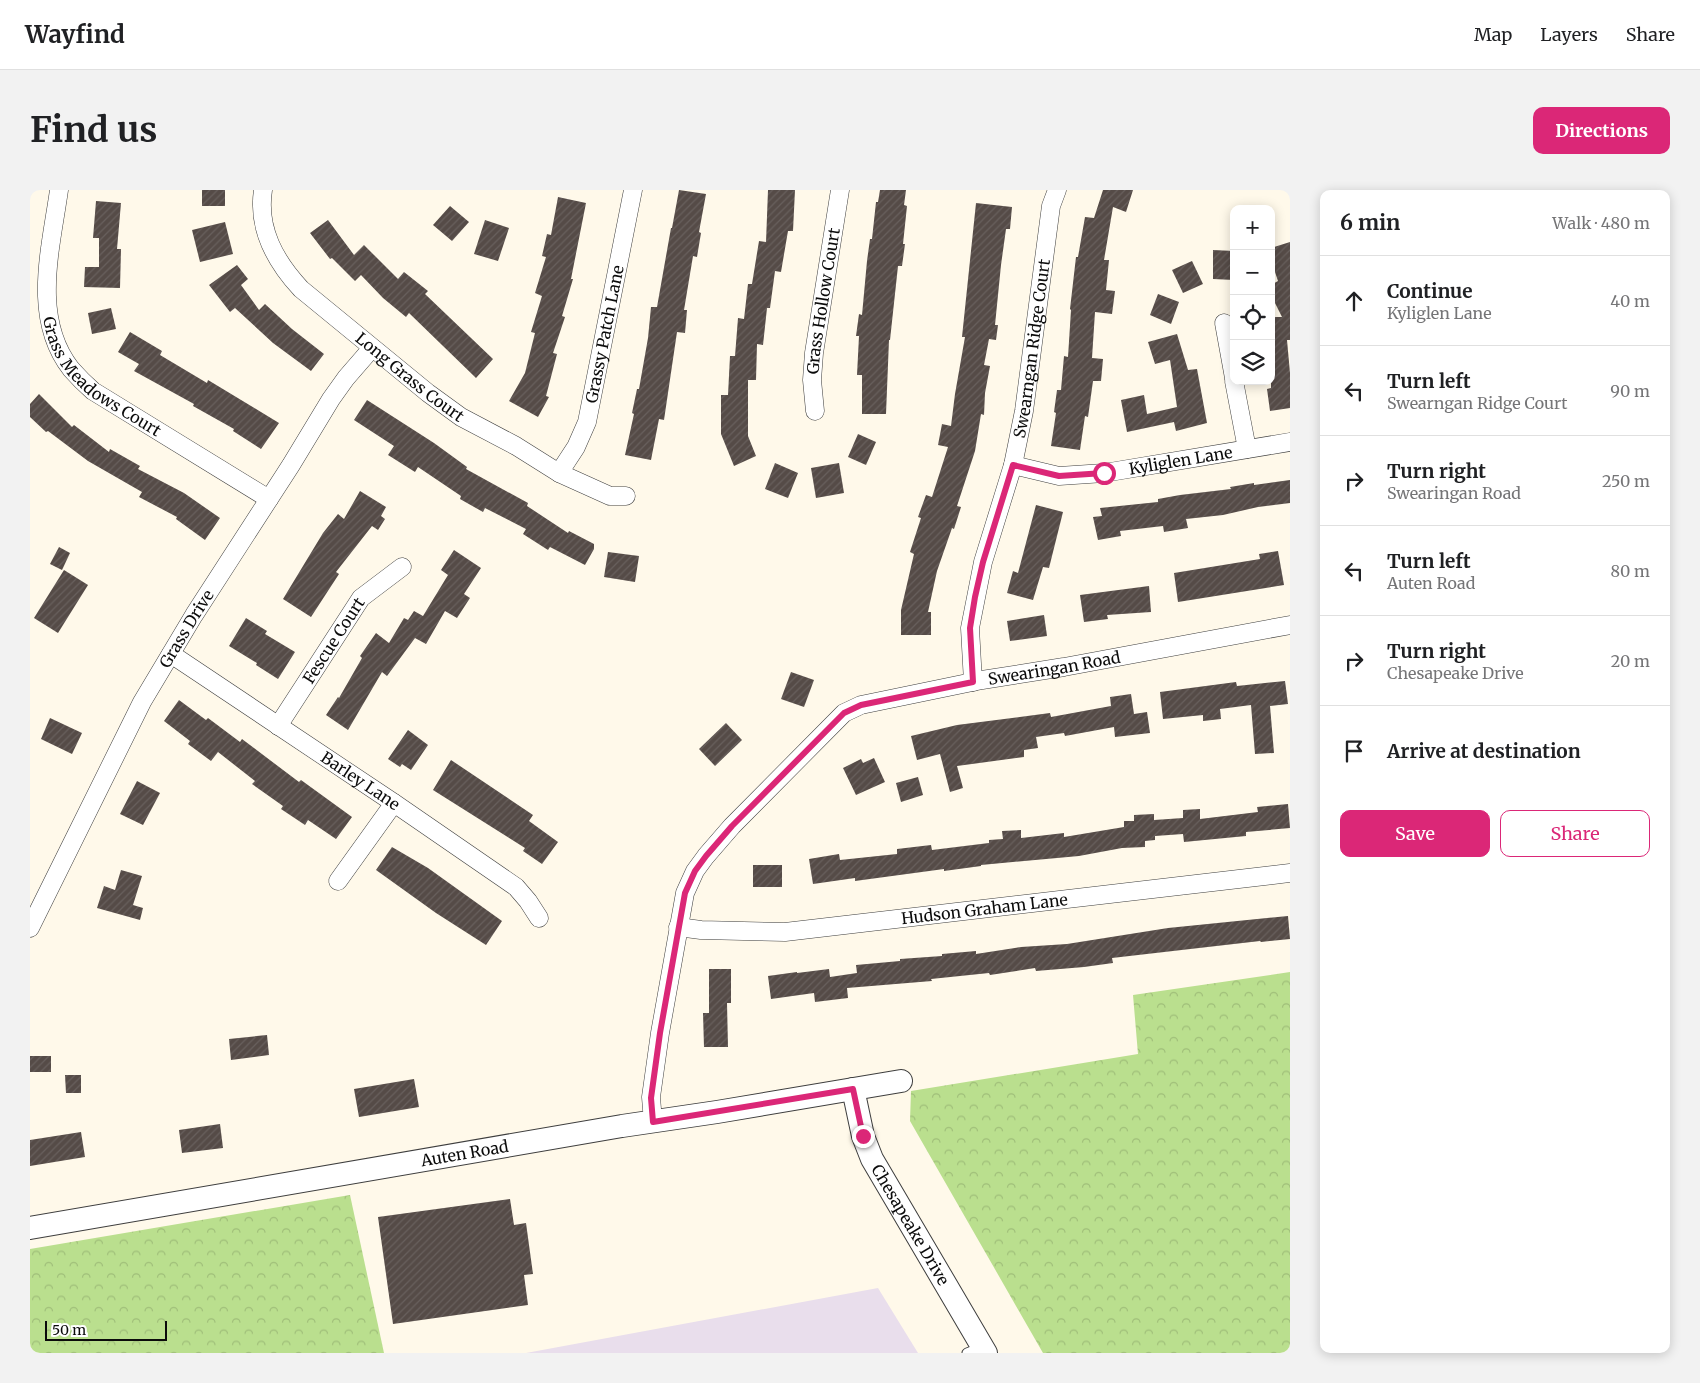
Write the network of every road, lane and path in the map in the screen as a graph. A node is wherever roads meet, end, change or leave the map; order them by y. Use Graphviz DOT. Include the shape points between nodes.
graph roads {
  1 [pos="60,190"];
  2 [pos="263,190"];
  3 [pos="634,190"];
  4 [pos="840,190"];
  5 [pos="1057,190"];
  6 [pos="1224,323"];
  7 [pos="372,348"];
  8 [pos="1230,357"];
  9 [pos="1235,385"];
  10 [pos="815,411"];
  11 [pos="1290,442"];
  12 [pos="1247,449"];
  13 [pos="1013,465"];
  14 [pos="559,473"];
  15 [pos="626,496"];
  16 [pos="268,499"];
  17 [pos="402,567"];
  18 [pos="1290,625"];
  19 [pos="171,654"];
  20 [pos="973,682"];
  21 [pos="278,726"];
  22 [pos="394,803"];
  23 [pos="1290,872"];
  24 [pos="338,881"];
  25 [pos="539,918"];
  26 [pos="678,927"];
  27 [pos="30,928"];
  28 [pos="901,1080"];
  29 [pos="853,1089"];
  30 [pos="653,1122"];
  31 [pos="30,1228"];
  32 [pos="978,1351"];
  1 -- 16 [label="street, Grass Meadows Court" via="46,294 56,341 70,368 93,391"];
  2 -- 7 [label="street, Long Grass Court" via="261,219 266,238 286,274"];
  3 -- 14 [label="street, Grassy Patch Lane" via="586,422 576,447"];
  4 -- 10 [label="street, Grass Hollow Court" via="814,353"];
  5 -- 13 [label="street, Swearngan Ridge Court" via="1051,206 1024,411"];
  6 -- 8 [label="street"];
  7 -- 14 [label="street, Long Grass Court" via="461,417"];
  7 -- 16 [label="street, Grass Drive" via="331,399"];
  9 -- 12 [label="street"];
  11 -- 12 [label="street, Kyliglen Lane"];
  12 -- 13 [label="street, Kyliglen Lane" via="1068,476"];
  13 -- 20 [label="street, Swearngan Ridge Court" via="975,597 970,628"];
  14 -- 15 [label="street, Long Grass Court" via="610,496"];
  16 -- 19 [label="street, Grass Drive"];
  17 -- 21 [label="street, Fescue Court" via="361,598"];
  18 -- 20 [label="street, Swearingan Road"];
  19 -- 21 [label="street, Barley Lane"];
  19 -- 27 [label="street, Grass Drive" via="138,710"];
  20 -- 26 [label="street, Swearingan Road" via="861,705 844,713 706,856 685,893"];
  21 -- 22 [label="street, Barley Lane"];
  22 -- 24 [label="street"];
  22 -- 25 [label="street, Barley Lane" via="516,887"];
  23 -- 26 [label="street, Hudson Graham Lane" via="785,932"];
  26 -- 30 [label="street, Swearingan Road" via="651,1098"];
  28 -- 29 [label="street, Auten Road"];
  29 -- 30 [label="street, Auten Road"];
  29 -- 32 [label="street, Chesapeake Drive" via="863,1136 872,1159"];
  30 -- 31 [label="street, Auten Road"];
}
